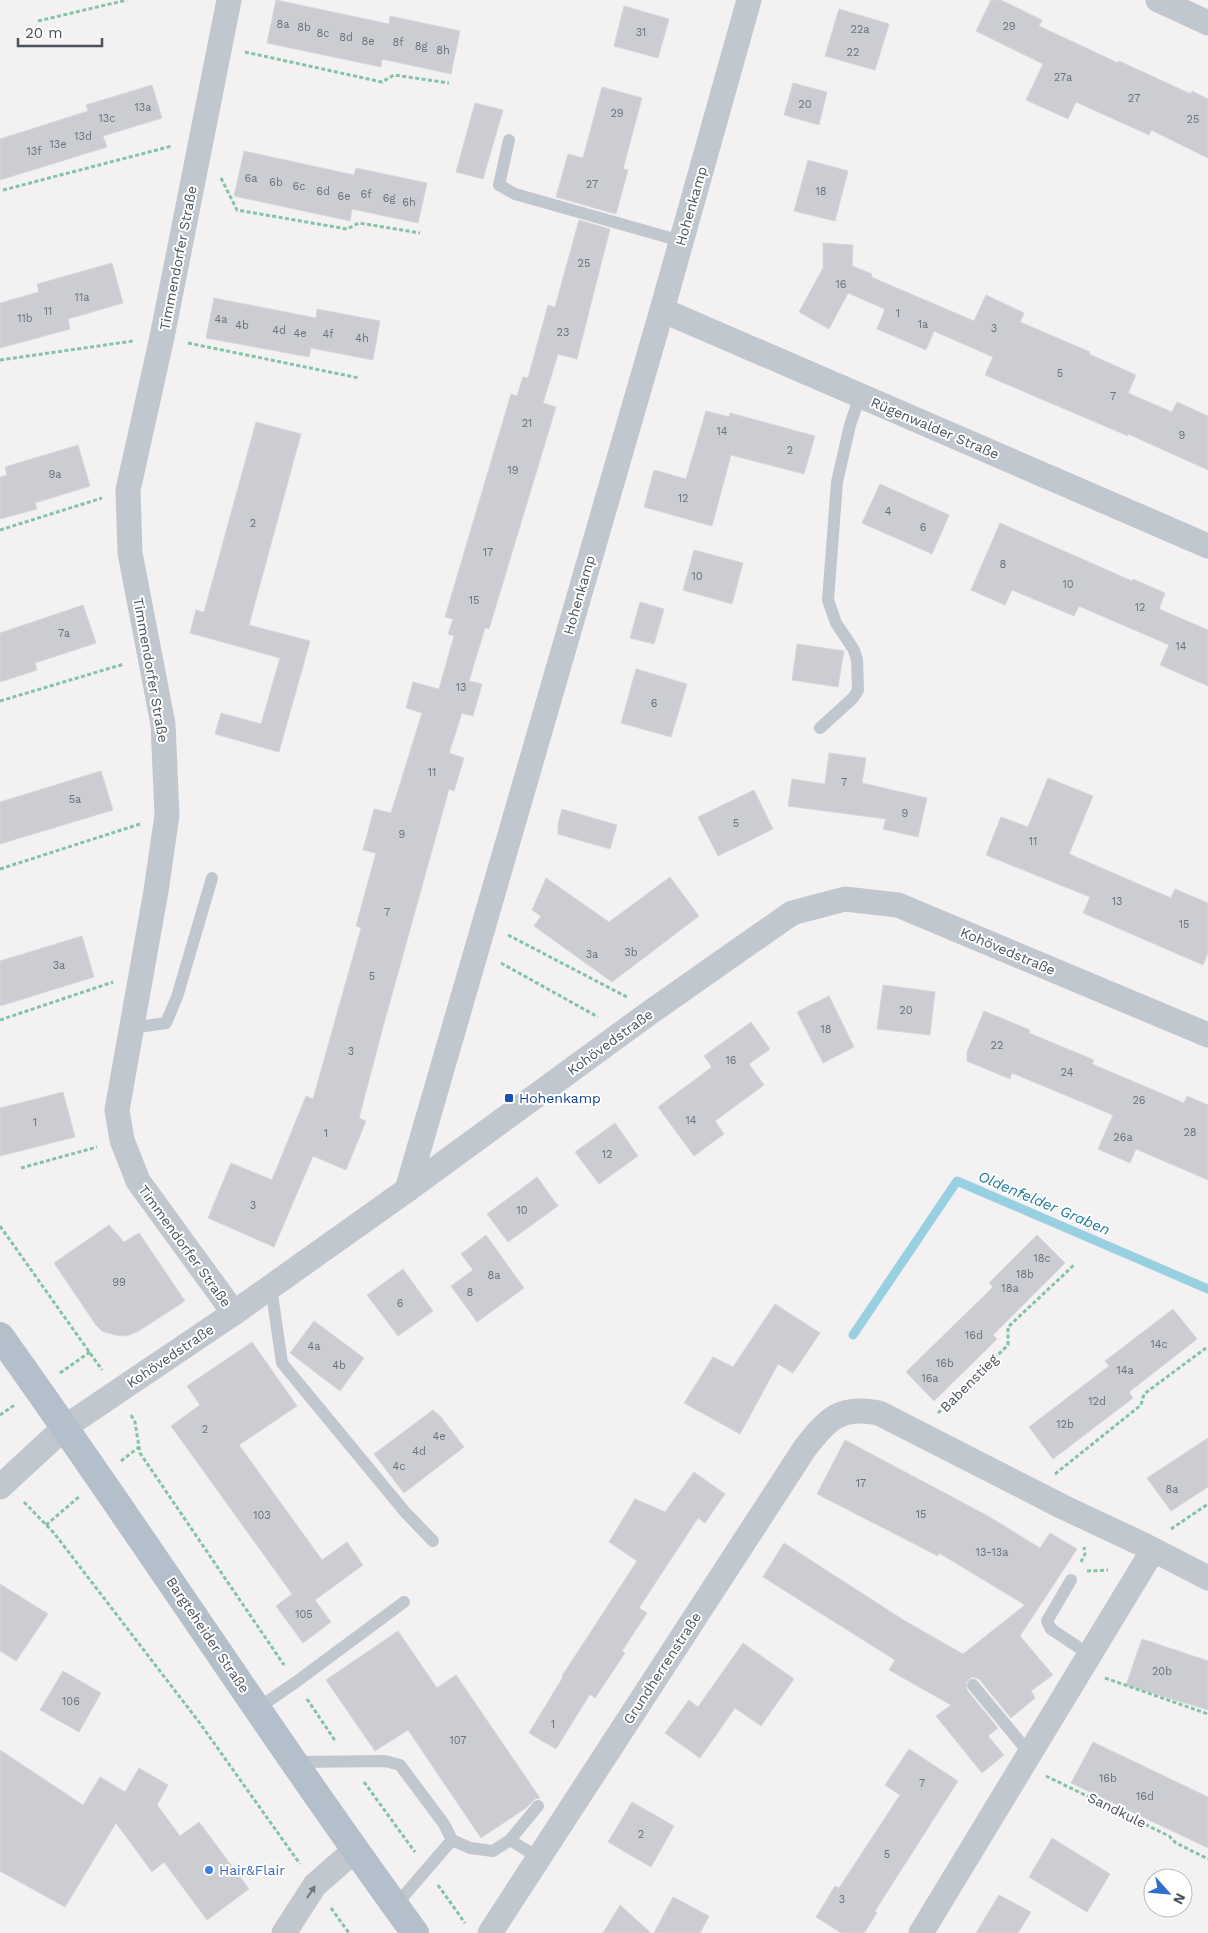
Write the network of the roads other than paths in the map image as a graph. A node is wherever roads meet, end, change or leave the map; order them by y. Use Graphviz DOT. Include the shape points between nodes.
graph roads {
  1 [pos="229,0"];
  2 [pos="749,0"];
  3 [pos="1158,0"];
  4 [pos="1208,23"];
  5 [pos="508,140"];
  6 [pos="681,241"];
  7 [pos="662,310"];
  8 [pos="860,396"];
  9 [pos="1208,546"];
  10 [pos="820,728"];
  11 [pos="212,878"];
  12 [pos="131,1028"];
  13 [pos="1208,1035"];
  14 [pos="407,1190"];
  15 [pos="271,1287"];
  16 [pos="234,1313"];
  17 [pos="0,1336"];
  18 [pos="65,1427"];
  19 [pos="4,1483"];
  20 [pos="433,1541"];
  21 [pos="1150,1548"];
  22 [pos="1208,1578"];
  23 [pos="1072,1580"];
  24 [pos="404,1602"];
  25 [pos="1086,1662"];
  26 [pos="974,1685"];
  27 [pos="258,1708"];
  28 [pos="1026,1760"];
  29 [pos="295,1762"];
  30 [pos="538,1806"];
  31 [pos="452,1840"];
  32 [pos="510,1840"];
  33 [pos="355,1850"];
  34 [pos="539,1858"];
  35 [pos="395,1906"];
  36 [pos="479,1931"];
  37 [pos="284,1933"];
  38 [pos="415,1933"];
  39 [pos="921,1933"];
  1 -- 12 [label="street, Timmendorfer Straße" via="128,490 130,553 163,724 167,815"];
  2 -- 6 [label="street, Hohenkamp"];
  3 -- 4 [label="street"];
  5 -- 6 [label="lane" via="500,185 515,194"];
  6 -- 7 [label="street, Hohenkamp"];
  7 -- 8 [label="street, Rügenwalder Straße"];
  7 -- 14 [label="street, Hohenkamp"];
  8 -- 9 [label="street, Rügenwalder Straße"];
  8 -- 10 [label="lane" via="837,482 828,600 836,623 858,660 858,690"];
  11 -- 12 [label="lane" via="177,997 166,1023"];
  12 -- 16 [label="street, Timmendorfer Straße" via="117,1110 122,1140 138,1181"];
  13 -- 14 [label="street, Kohövedstraße" via="898,905 845,899 792,913"];
  14 -- 15 [label="street, Kohövedstraße"];
  15 -- 16 [label="street, Kohövedstraße"];
  15 -- 20 [label="lane" via="282,1363 405,1512"];
  16 -- 18 [label="street, Kohövedstraße"];
  17 -- 18 [label="main road, Bargteheider Straße"];
  18 -- 19 [label="street, Kohövedstraße"];
  18 -- 27 [label="main road, Bargteheider Straße"];
  21 -- 22 [label="street"];
  21 -- 25 [label="street"];
  21 -- 34 [label="street, Grundherrenstraße" via="880,1413 863,1409 843,1412 822,1426 805,1448"];
  23 -- 25 [label="lane" via="1047,1621 1051,1629"];
  24 -- 27 [label="lane"];
  25 -- 28 [label="street"];
  26 -- 28 [label="lane"];
  27 -- 29 [label="main road, Bargteheider Straße"];
  28 -- 39 [label="street"];
  29 -- 31 [label="lane" via="385,1761 400,1765 444,1824"];
  29 -- 33 [label="main road, Bargteheider Straße"];
  30 -- 32 [label="lane"];
  31 -- 32 [label="lane" via="470,1848 493,1851"];
  31 -- 35 [label="lane"];
  32 -- 34 [label="lane"];
  33 -- 35 [label="main road, Bargteheider Straße"];
  37 -- 33 [label="street, one-way" via="315,1885"];
  34 -- 36 [label="street, Grundherrenstraße"];
  35 -- 38 [label="main road, Bargteheider Straße"];
}
